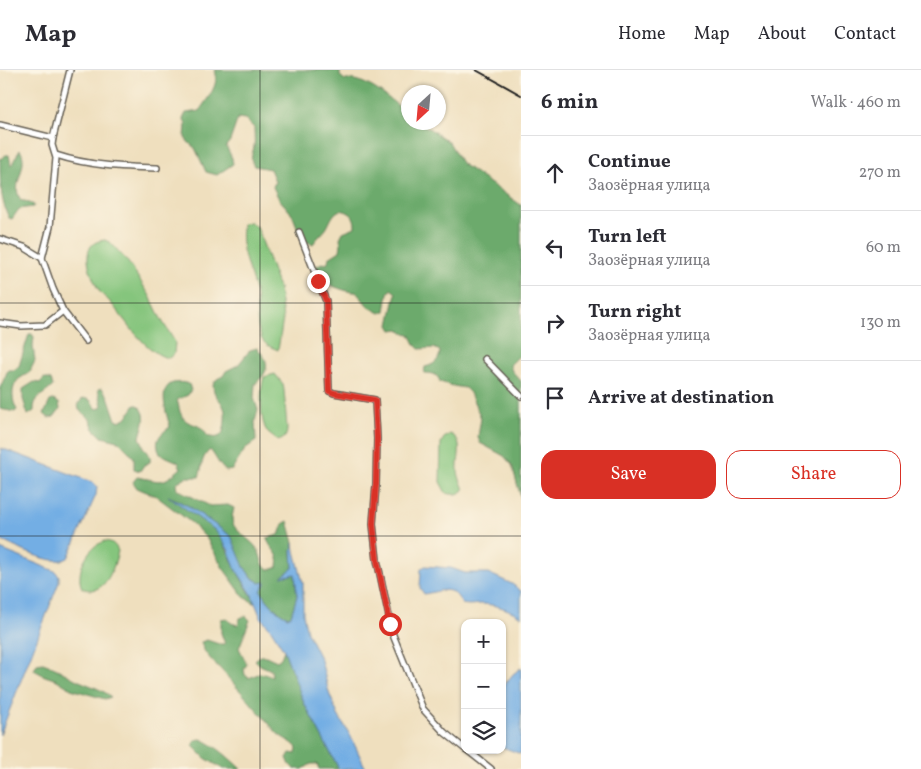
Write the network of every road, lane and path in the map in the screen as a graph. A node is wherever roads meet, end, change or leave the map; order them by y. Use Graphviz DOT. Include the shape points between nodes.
graph roads {
  1 [pos="70,70"];
  2 [pos="0,125"];
  3 [pos="53,138"];
  4 [pos="56,155"];
  5 [pos="157,168"];
  6 [pos="299,232"];
  7 [pos="0,239"];
  8 [pos="42,258"];
  9 [pos="63,311"];
  10 [pos="0,323"];
  11 [pos="86,341"];
  12 [pos="485,359"];
  13 [pos="521,396"];
  14 [pos="461,745"];
  15 [pos="472,754"];
  16 [pos="491,769"];
  1 -- 3 [label="street"];
  2 -- 3 [label="street"];
  3 -- 4 [label="street"];
  4 -- 5 [label="street" via="119,167"];
  4 -- 8 [label="street" via="50,227"];
  6 -- 14 [label="street" via="326,301 329,391 375,400 377,438 373,524 393,636 423,710"];
  7 -- 8 [label="street" via="24,247"];
  8 -- 9 [label="street"];
  9 -- 10 [label="street" via="45,325"];
  9 -- 11 [label="street"];
  12 -- 13 [label="street"];
  15 -- 16 [label="street"];
}
